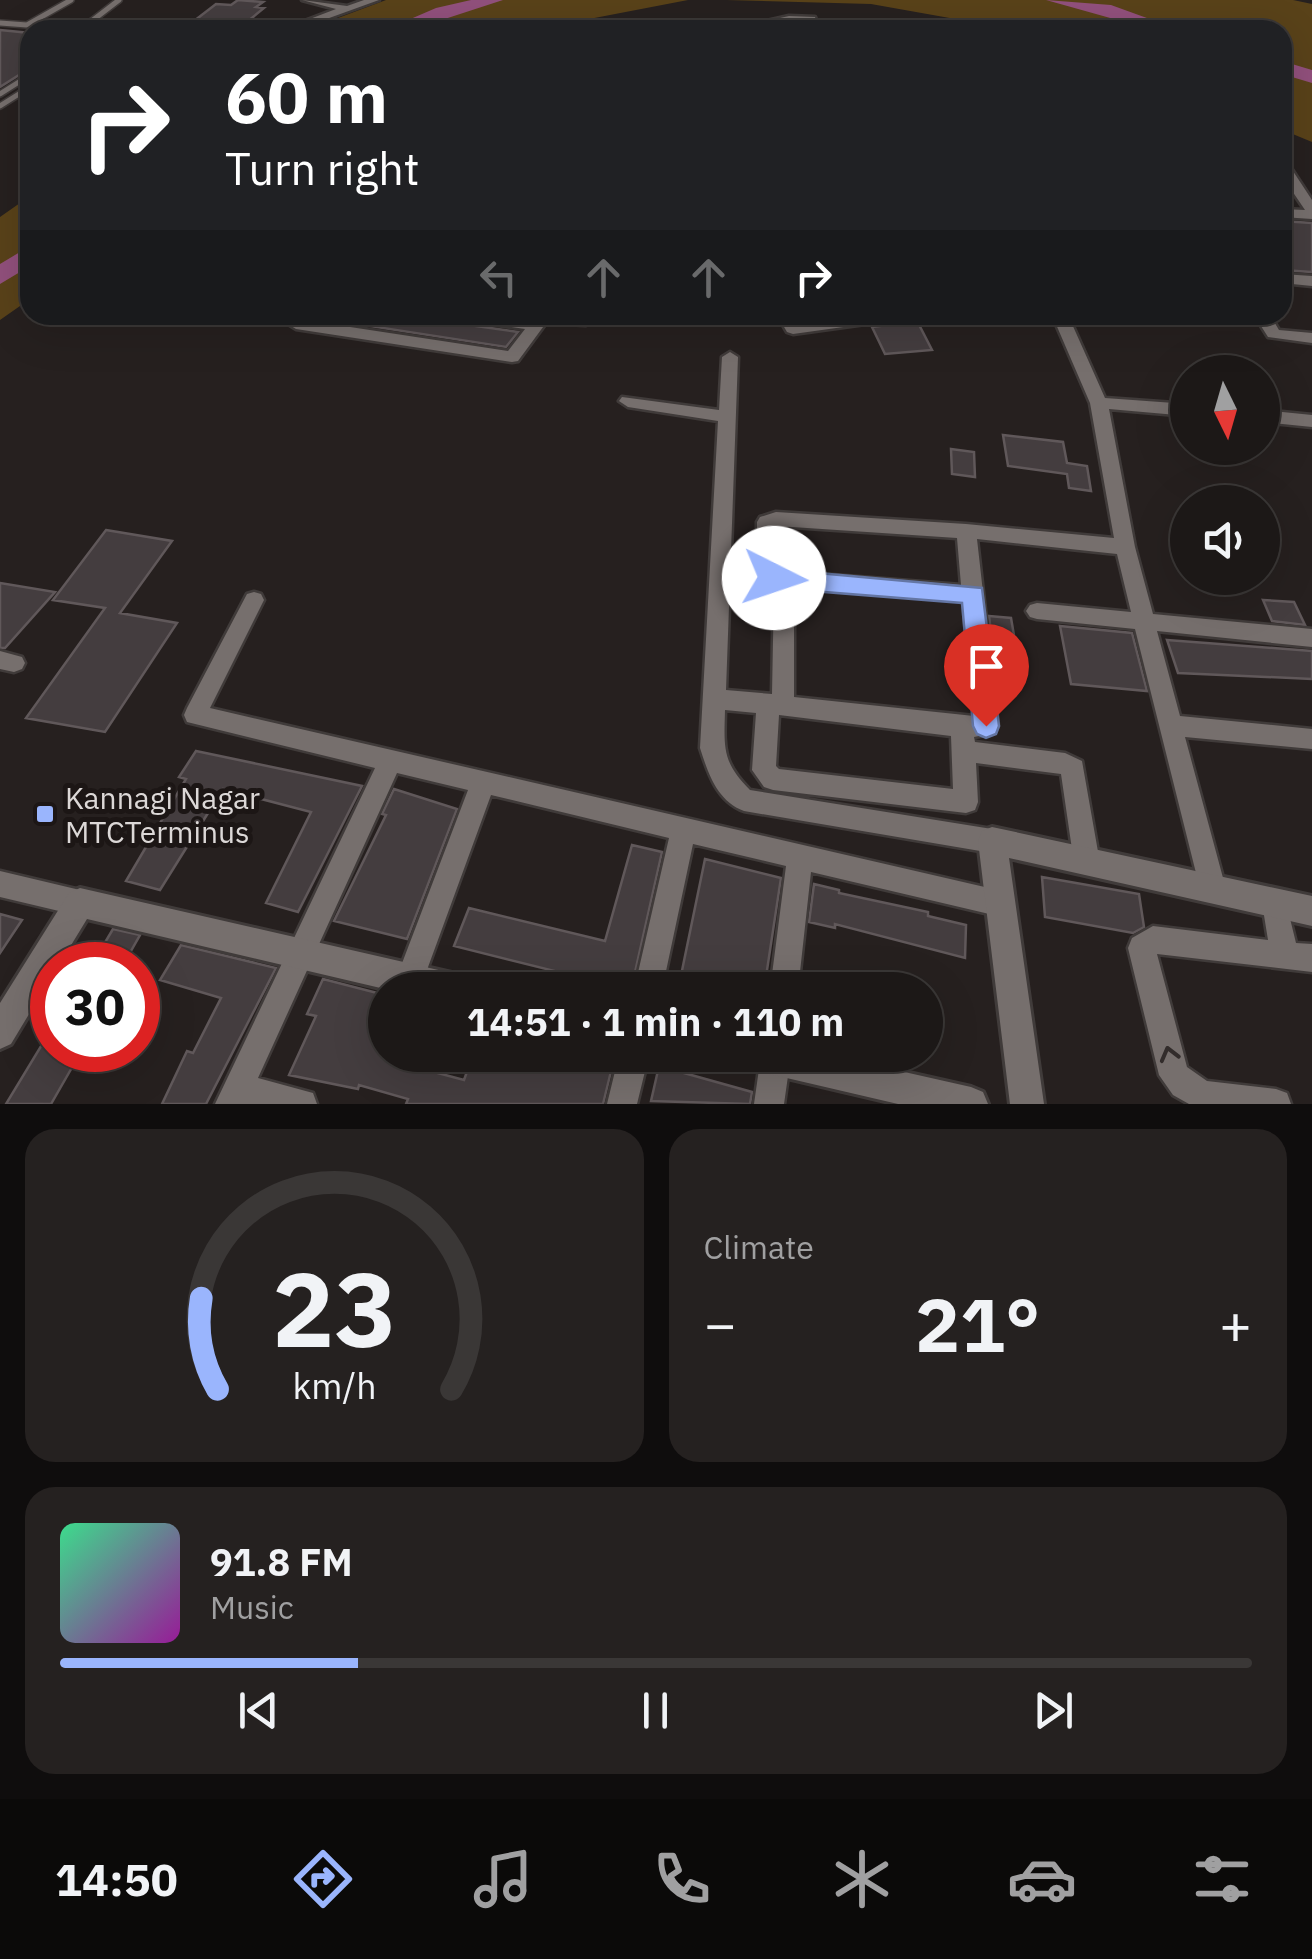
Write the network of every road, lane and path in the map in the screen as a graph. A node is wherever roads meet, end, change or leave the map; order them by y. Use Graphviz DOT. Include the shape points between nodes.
graph roads {
  1 [pos="71,0"];
  2 [pos="120,0"];
  3 [pos="307,0"];
  4 [pos="374,0"];
  5 [pos="348,10"];
  6 [pos="35,20"];
  7 [pos="91,20"];
  8 [pos="317,20"];
  9 [pos="1292,181"];
  10 [pos="1312,212"];
  11 [pos="303,325"];
  12 [pos="536,325"];
  13 [pos="791,325"];
  14 [pos="822,325"];
  15 [pos="1064,325"];
  16 [pos="1268,325"];
  17 [pos="1312,338"];
  18 [pos="730,356"];
  19 [pos="628,401"];
  20 [pos="1099,403"];
  21 [pos="1170,409"];
  22 [pos="1280,417"];
  23 [pos="728,418"];
  24 [pos="1312,420"];
  25 [pos="966,531"];
  26 [pos="1125,547"];
  27 [pos="774,578"];
  28 [pos="973,594"];
  29 [pos="254,600"];
  30 [pos="1037,612"];
  31 [pos="1144,622"];
  32 [pos="1312,638"];
  33 [pos="714,699"];
  34 [pos="776,705"];
  35 [pos="1171,725"];
  36 [pos="964,739"];
  37 [pos="1312,739"];
  38 [pos="390,761"];
  39 [pos="483,784"];
  40 [pos="683,831"];
  41 [pos="992,841"];
  42 [pos="800,858"];
  43 [pos="1087,864"];
  44 [pos="0,884"];
  45 [pos="1213,889"];
  46 [pos="80,903"];
  47 [pos="1275,903"];
  48 [pos="1002,904"];
  49 [pos="1312,911"];
  50 [pos="304,954"];
  51 [pos="1274,954"];
  52 [pos="1312,958"];
  53 [pos="380,972"];
  54 [pos="413,972"];
  55 [pos="652,972"];
  56 [pos="786,972"];
  57 [pos="0,1033"];
  58 [pos="630,1072"];
  59 [pos="769,1072"];
  60 [pos="817,1072"];
  61 [pos="886,1095"];
  62 [pos="234,1096"];
  63 [pos="302,1104"];
  64 [pos="622,1104"];
  65 [pos="769,1104"];
  66 [pos="971,1104"];
  67 [pos="1027,1104"];
  68 [pos="1276,1104"];
  1 -- 6 [label="lane"];
  2 -- 7 [label="lane"];
  3 -- 5 [label="street"];
  4 -- 5 [label="street"];
  5 -- 8 [label="street"];
  9 -- 10 [label="street"];
  11 -- 12 [label="street" via="512,356"];
  13 -- 14 [label="street"];
  15 -- 20 [label="street"];
  16 -- 17 [label="street" via="1274,334"];
  18 -- 23 [label="street"];
  19 -- 23 [label="street"];
  20 -- 21 [label="street"];
  20 -- 26 [label="street"];
  22 -- 24 [label="street"];
  23 -- 33 [label="street"];
  25 -- 26 [label="street"];
  25 -- 27 [label="street" via="776,519 766,527 767,571"];
  25 -- 28 [label="street"];
  26 -- 31 [label="street"];
  27 -- 28 [label="street"];
  27 -- 34 [label="street" via="784,586"];
  28 -- 36 [label="street" via="987,720"];
  29 -- 38 [label="street" via="194,715"];
  30 -- 31 [label="street"];
  31 -- 32 [label="street"];
  31 -- 35 [label="street"];
  33 -- 34 [label="street"];
  33 -- 41 [label="street" via="712,748 722,778 744,800"];
  34 -- 36 [label="street"];
  34 -- 36 [label="street" via="764,770 774,779 966,802"];
  35 -- 37 [label="street"];
  35 -- 45 [label="street"];
  36 -- 43 [label="street" via="1074,769"];
  38 -- 39 [label="street"];
  38 -- 50 [label="street"];
  39 -- 40 [label="street"];
  39 -- 54 [label="street"];
  40 -- 42 [label="street"];
  40 -- 55 [label="street"];
  41 -- 43 [label="street"];
  41 -- 48 [label="street"];
  42 -- 48 [label="street"];
  42 -- 56 [label="street"];
  43 -- 45 [label="street"];
  44 -- 46 [label="street"];
  45 -- 47 [label="street"];
  46 -- 50 [label="street"];
  46 -- 57 [label="street"];
  47 -- 49 [label="street"];
  47 -- 51 [label="street" via="1283,948"];
  48 -- 67 [label="street"];
  50 -- 53 [label="street"];
  50 -- 62 [label="street"];
  51 -- 52 [label="street"];
  68 -- 51 [label="street, one-way" via="1185,1090 1174,1074 1142,948 1153,940"];
  58 -- 64 [label="street"];
  59 -- 65 [label="street"];
  60 -- 61 [label="street"];
  61 -- 66 [label="street"];
  62 -- 63 [label="street"];
}
